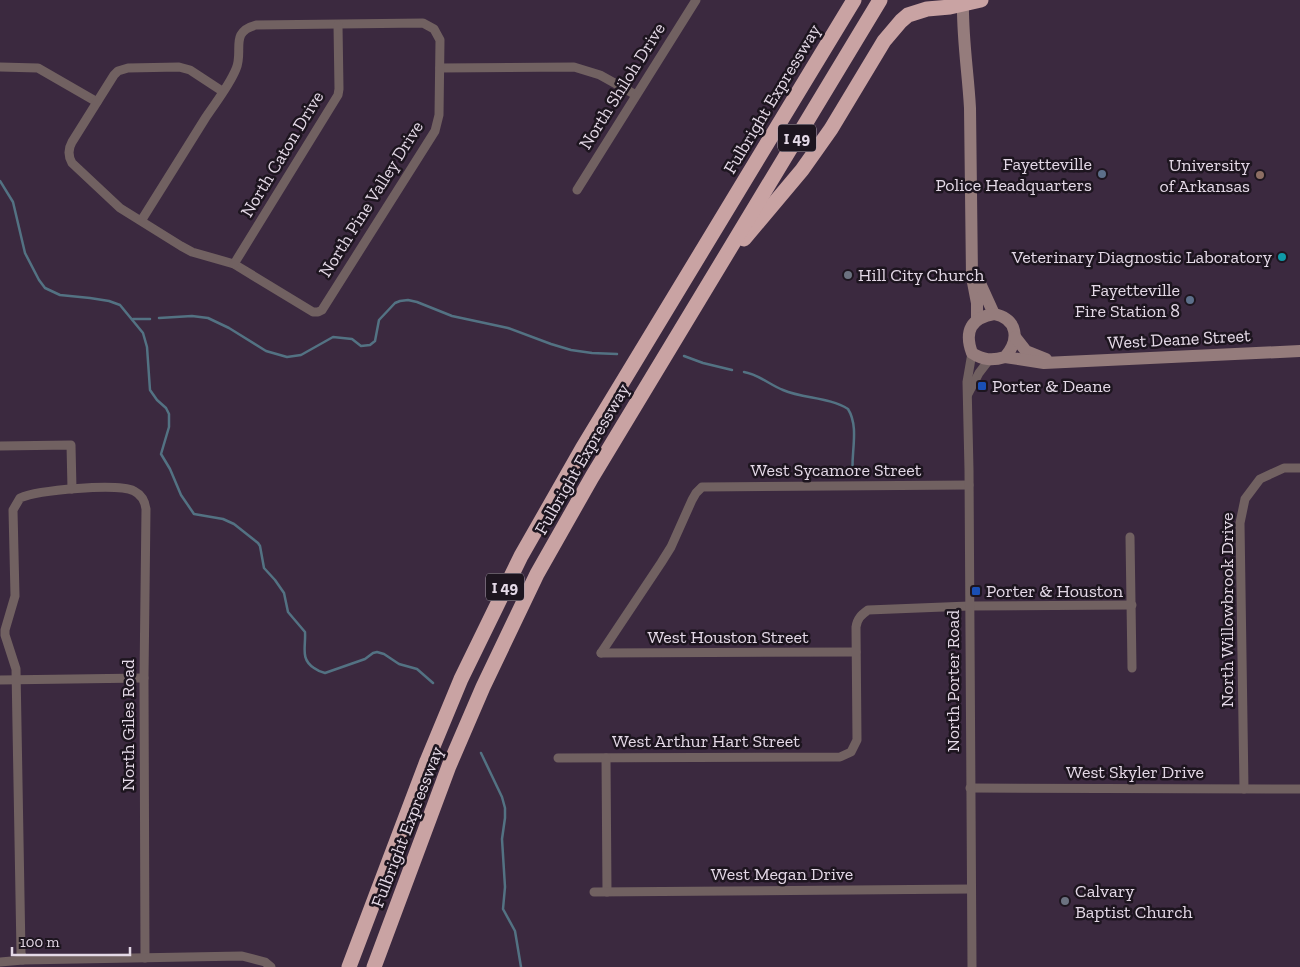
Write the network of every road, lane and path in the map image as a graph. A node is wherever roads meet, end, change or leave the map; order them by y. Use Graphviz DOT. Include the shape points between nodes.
graph roads {
  1 [pos="696,0"];
  2 [pos="846,0"];
  3 [pos="854,0"];
  4 [pos="880,0"];
  5 [pos="981,0"];
  6 [pos="962,2"];
  7 [pos="338,25"];
  8 [pos="836,30"];
  9 [pos="0,67"];
  10 [pos="440,68"];
  11 [pos="222,91"];
  12 [pos="636,95"];
  13 [pos="96,102"];
  14 [pos="577,190"];
  15 [pos="141,221"];
  16 [pos="234,264"];
  17 [pos="972,268"];
  18 [pos="713,276"];
  19 [pos="994,314"];
  20 [pos="977,319"];
  21 [pos="1015,338"];
  22 [pos="1300,351"];
  23 [pos="972,353"];
  24 [pos="1005,357"];
  25 [pos="990,360"];
  26 [pos="1060,362"];
  27 [pos="968,394"];
  28 [pos="0,446"];
  29 [pos="1300,468"];
  30 [pos="969,485"];
  31 [pos="72,489"];
  32 [pos="1130,537"];
  33 [pos="1132,605"];
  34 [pos="970,606"];
  35 [pos="856,652"];
  36 [pos="601,653"];
  37 [pos="1132,668"];
  38 [pos="144,678"];
  39 [pos="0,680"];
  40 [pos="16,680"];
  41 [pos="558,758"];
  42 [pos="606,758"];
  43 [pos="970,788"];
  44 [pos="1244,789"];
  45 [pos="1300,789"];
  46 [pos="424,833"];
  47 [pos="971,889"];
  48 [pos="594,892"];
  49 [pos="607,892"];
  50 [pos="145,958"];
  51 [pos="23,960"];
  52 [pos="0,962"];
  53 [pos="271,967"];
  54 [pos="349,967"];
  55 [pos="374,967"];
  56 [pos="385,967"];
  57 [pos="972,967"];
  1 -- 12 [label="street, North Shiloh Drive"];
  2 -- 8 [label="highway"];
  3 -- 8 [label="highway, Fulbright Expressway / I 49"];
  4 -- 18 [label="highway, Fulbright Expressway / I 49"];
  5 -- 6 [label="highway"];
  6 -- 17 [label="street" via="970,108"];
  6 -- 18 [label="highway" via="917,11 892,29 831,130 802,170"];
  7 -- 10 [label="street, North Pine Valley Drive" via="429,25 440,40"];
  7 -- 11 [label="street" via="256,25 245,30 238,42 236,69"];
  7 -- 16 [label="street, North Caton Drive" via="338,95"];
  8 -- 54 [label="highway, Fulbright Expressway / I 49" via="582,449 521,556 461,679 427,760"];
  9 -- 13 [label="street" via="38,68"];
  10 -- 12 [label="street" via="574,67 600,74"];
  10 -- 16 [label="street, North Pine Valley Drive" via="439,115 435,131 322,310 313,312"];
  11 -- 13 [label="street" via="185,68 128,68 114,75"];
  11 -- 15 [label="street"];
  12 -- 14 [label="street, North Shiloh Drive"];
  13 -- 15 [label="street" via="69,149 72,163 120,208"];
  15 -- 16 [label="street" via="192,252"];
  17 -- 19 [label="street"];
  17 -- 20 [label="street"];
  18 -- 46 [label="highway, Fulbright Expressway / I 49" via="592,477 538,574 483,686"];
  19 -- 20 [label="street"];
  19 -- 21 [label="street" via="1005,318 1014,330"];
  20 -- 23 [label="street" via="969,332"];
  21 -- 24 [label="street"];
  21 -- 26 [label="street, West Deane Street" via="1026,351"];
  22 -- 26 [label="street, West Deane Street"];
  23 -- 25 [label="street"];
  23 -- 27 [label="street, North Porter Road" via="966,382"];
  24 -- 25 [label="street"];
  24 -- 26 [label="street, West Deane Street"];
  25 -- 27 [label="street, North Porter Road"];
  27 -- 30 [label="street, North Porter Road"];
  28 -- 31 [label="street" via="71,445"];
  29 -- 44 [label="street, North Willowbrook Drive" via="1284,468 1260,479 1244,499 1240,523"];
  30 -- 34 [label="street, North Porter Road"];
  30 -- 36 [label="street, West Sycamore Street" via="702,487 692,500 671,547"];
  31 -- 38 [label="street, North Giles Road" via="121,488 144,499"];
  31 -- 40 [label="street" via="20,498 13,510 15,596 5,635 15,664"];
  32 -- 33 [label="street"];
  33 -- 34 [label="street"];
  33 -- 37 [label="street"];
  34 -- 35 [label="street" via="868,610 857,621"];
  34 -- 43 [label="street, North Porter Road"];
  35 -- 36 [label="street, West Houston Street"];
  35 -- 42 [label="street, West Arthur Hart Street" via="857,740 851,752 840,757"];
  38 -- 40 [label="street"];
  38 -- 50 [label="street, North Giles Road"];
  39 -- 40 [label="street"];
  40 -- 51 [label="street"];
  41 -- 42 [label="street, West Arthur Hart Street"];
  42 -- 49 [label="street"];
  43 -- 44 [label="street, West Skyler Drive"];
  43 -- 47 [label="street, North Porter Road"];
  44 -- 45 [label="street, West Skyler Drive"];
  46 -- 55 [label="highway, Fulbright Expressway / I 49"];
  46 -- 56 [label="highway"];
  47 -- 49 [label="street, West Megan Drive"];
  47 -- 57 [label="street, North Porter Road"];
  48 -- 49 [label="street, West Megan Drive"];
  50 -- 51 [label="street"];
  50 -- 53 [label="street" via="242,956 265,962"];
  51 -- 52 [label="street"];
}
